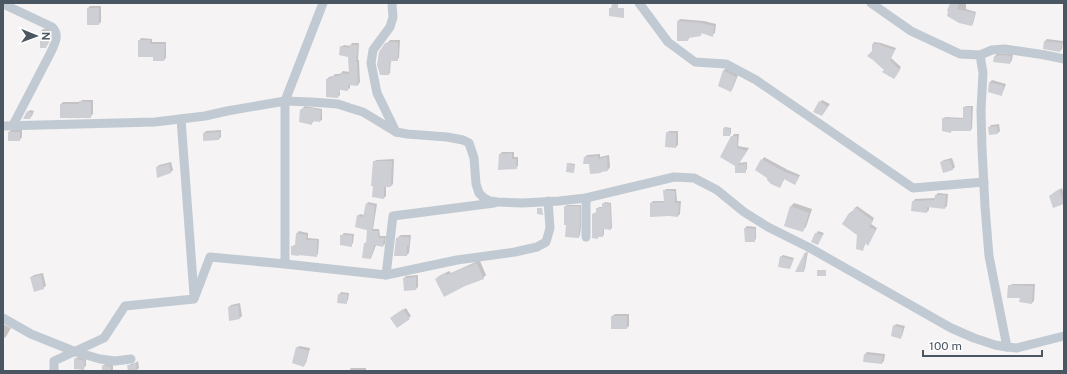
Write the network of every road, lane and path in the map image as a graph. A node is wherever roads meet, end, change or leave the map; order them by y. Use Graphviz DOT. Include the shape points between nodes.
graph roads {
  1 [pos="323,3"];
  2 [pos="392,3"];
  3 [pos="639,3"];
  4 [pos="871,3"];
  5 [pos="3,4"];
  6 [pos="980,55"];
  7 [pos="1064,59"];
  8 [pos="285,101"];
  9 [pos="181,119"];
  10 [pos="13,125"];
  11 [pos="3,126"];
  12 [pos="396,132"];
  13 [pos="984,182"];
  14 [pos="586,198"];
  15 [pos="548,201"];
  16 [pos="498,202"];
  17 [pos="586,236"];
  18 [pos="285,264"];
  19 [pos="386,275"];
  20 [pos="194,299"];
  21 [pos="3,318"];
  22 [pos="1064,336"];
  23 [pos="1007,347"];
  24 [pos="74,351"];
  25 [pos="131,359"];
  26 [pos="54,371"];
  1 -- 8 [label="street"];
  2 -- 12 [label="street" via="393,17 390,27 373,50 371,63 377,93"];
  3 -- 13 [label="street" via="668,42 696,62 726,64 756,80 913,188"];
  4 -- 6 [label="street" via="911,31 960,54"];
  5 -- 10 [label="street" via="52,27 57,36"];
  6 -- 7 [label="street" via="992,50 1005,49"];
  6 -- 13 [label="street" via="983,73 981,110"];
  8 -- 9 [label="street"];
  8 -- 12 [label="street" via="338,104 363,112"];
  8 -- 18 [label="street"];
  9 -- 10 [label="street" via="155,122"];
  9 -- 20 [label="street"];
  10 -- 11 [label="street"];
  12 -- 16 [label="street" via="458,139 469,143 479,193 490,201"];
  13 -- 23 [label="street" via="989,256"];
  14 -- 15 [label="street"];
  14 -- 17 [label="street"];
  14 -- 23 [label="street" via="674,178 694,178 717,190 768,227 951,328 974,338"];
  15 -- 16 [label="street"];
  15 -- 19 [label="street" via="550,228 546,242 537,247"];
  16 -- 19 [label="street" via="393,216"];
  18 -- 19 [label="street"];
  18 -- 20 [label="street" via="210,258"];
  20 -- 24 [label="street" via="125,306 104,338"];
  21 -- 24 [label="street" via="32,334"];
  22 -- 23 [label="street" via="1017,348"];
  24 -- 25 [label="street" via="100,359"];
  24 -- 26 [label="street" via="54,361"];
}
